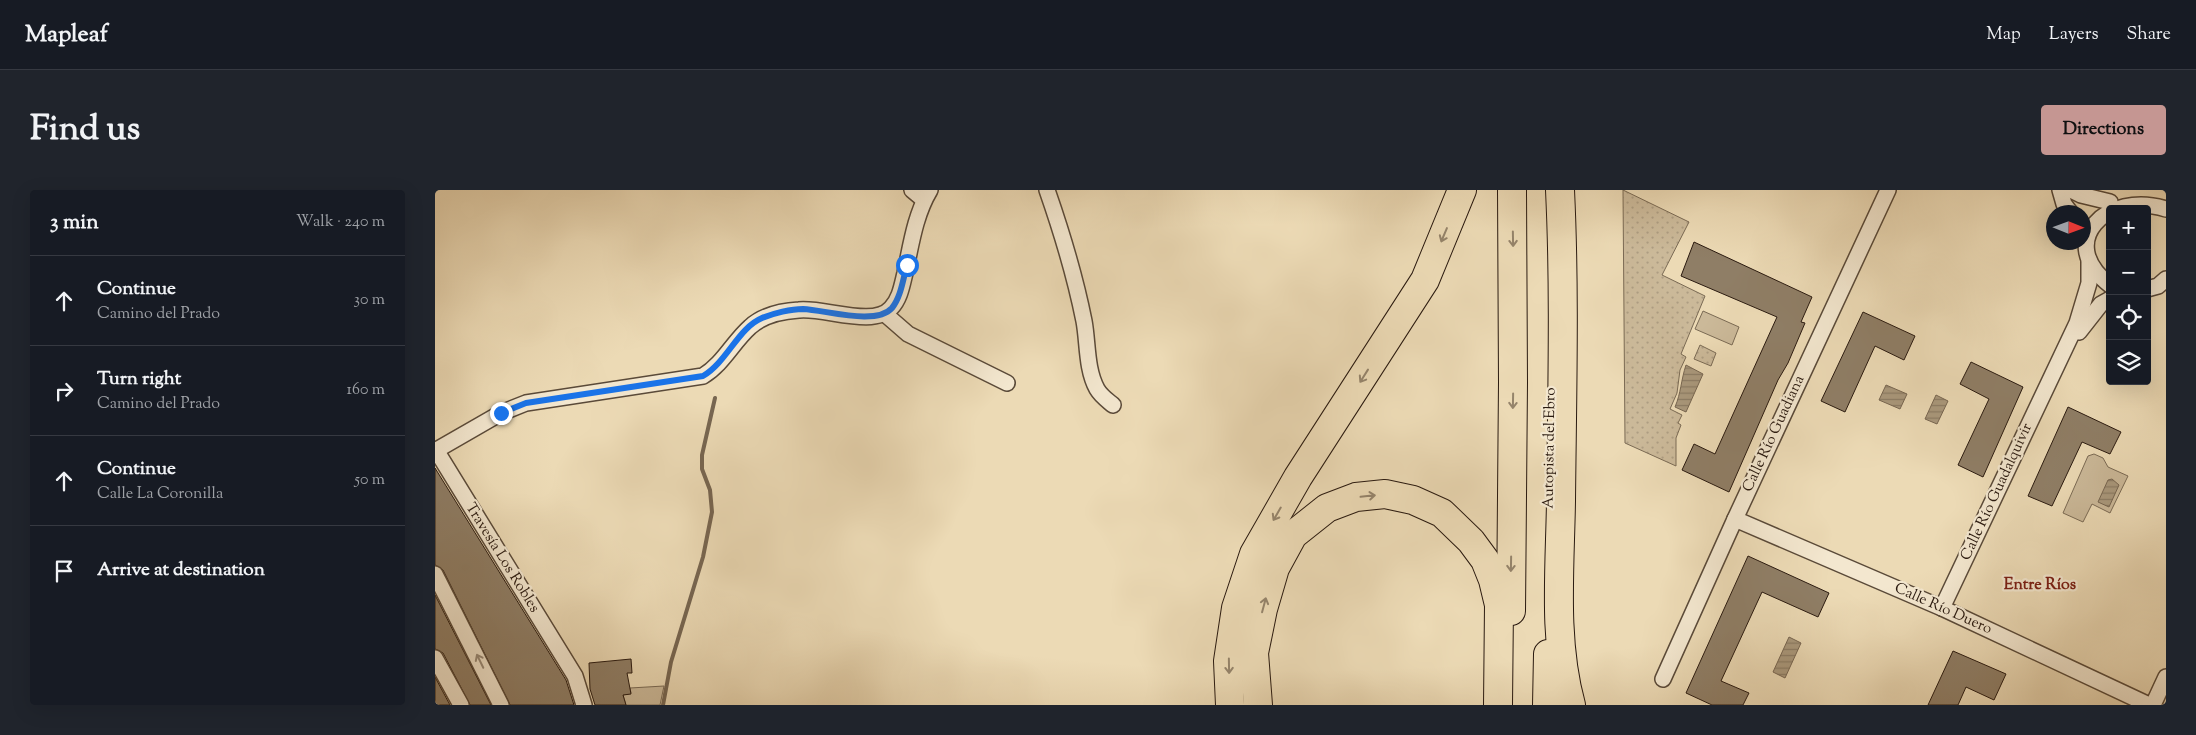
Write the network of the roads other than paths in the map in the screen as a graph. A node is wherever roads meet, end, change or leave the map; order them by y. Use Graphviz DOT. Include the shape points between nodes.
graph roads {
  1 [pos="912,190"];
  2 [pos="1047,190"];
  3 [pos="1462,190"];
  4 [pos="1512,190"];
  5 [pos="1550,190"];
  6 [pos="1561,190"];
  7 [pos="1888,190"];
  8 [pos="2060,190"];
  9 [pos="2071,190"];
  10 [pos="927,195"];
  11 [pos="2110,202"];
  12 [pos="2065,205"];
  13 [pos="2166,209"];
  14 [pos="2091,224"];
  15 [pos="2086,250"];
  16 [pos="2089,262"];
  17 [pos="2166,278"];
  18 [pos="2106,282"];
  19 [pos="2151,289"];
  20 [pos="2151,292"];
  21 [pos="2166,296"];
  22 [pos="2106,301"];
  23 [pos="885,314"];
  24 [pos="2052,376"];
  25 [pos="1007,383"];
  26 [pos="1113,405"];
  27 [pos="436,450"];
  28 [pos="1735,519"];
  29 [pos="437,581"];
  30 [pos="1942,608"];
  31 [pos="435,658"];
  32 [pos="2166,677"];
  33 [pos="1663,679"];
  34 [pos="461,705"];
  35 [pos="501,705"];
  36 [pos="584,705"];
  37 [pos="1230,705"];
  38 [pos="1257,705"];
  39 [pos="1498,705"];
  40 [pos="1509,705"];
  41 [pos="1547,705"];
  42 [pos="1571,705"];
  43 [pos="2151,705"];
  1 -- 10 [label="street"];
  2 -- 26 [label="street" via="1070,258 1091,372 1103,398"];
  3 -- 37 [label="highway, one-way" via="1425,280 1298,477 1254,554 1236,608 1228,661"];
  4 -- 40 [label="highway, one-way"];
  5 -- 41 [label="highway, Autopista del Ebro"];
  6 -- 42 [label="highway" via="1560,628 1564,681"];
  7 -- 28 [label="street, Calle Río Guadiana"];
  8 -- 12 [label="street"];
  9 -- 11 [label="street"];
  10 -- 23 [label="street" via="900,293"];
  11 -- 13 [label="street" via="2138,196 2154,200"];
  11 -- 14 [label="street" via="2095,215"];
  15 -- 16 [label="street, Calle Río Guadalquivir"];
  16 -- 18 [label="street"];
  16 -- 24 [label="street, Calle Río Guadalquivir" via="2089,284 2084,302"];
  17 -- 19 [label="street"];
  20 -- 21 [label="street"];
  22 -- 24 [label="street, Calle Río Guadalquivir" via="2087,320"];
  23 -- 25 [label="street" via="908,334"];
  23 -- 27 [label="street" via="866,317 800,309 774,314 761,318 750,327 719,364 703,376 526,403 501,413"];
  24 -- 30 [label="street, Calle Río Guadalquivir"];
  27 -- 36 [label="street, Travesía Los Robles" via="575,676"];
  28 -- 30 [label="street, Calle Río Duero"];
  28 -- 33 [label="street, Calle Río Guadiana"];
  35 -- 29 [label="street, one-way"];
  30 -- 43 [label="street, Calle Río Duero"];
  31 -- 34 [label="street"];
  32 -- 43 [label="street"];
  38 -- 39 [label="highway, one-way" via="1254,653 1261,618 1275,568 1293,535 1327,508 1356,497 1385,494 1413,500 1443,513 1485,560 1499,605"];
}
